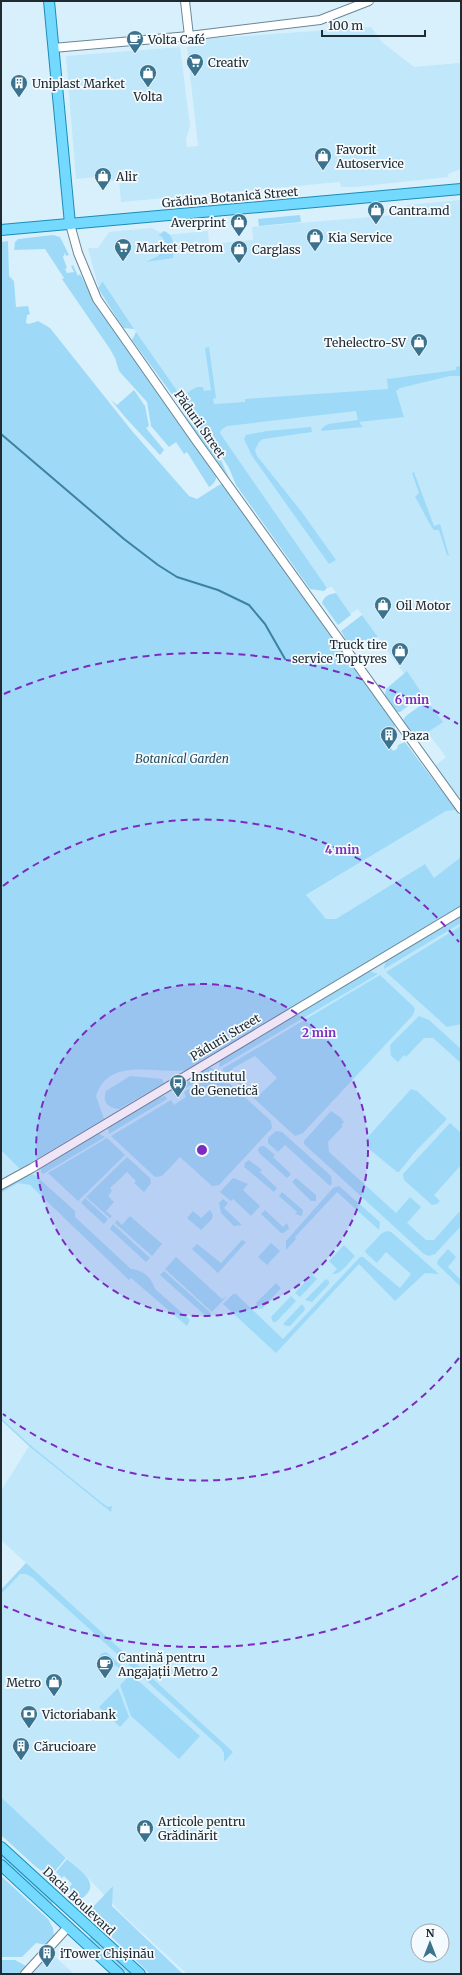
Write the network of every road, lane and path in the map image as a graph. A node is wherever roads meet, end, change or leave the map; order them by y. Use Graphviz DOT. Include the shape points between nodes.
graph roads {
  1 [pos="49,1"];
  2 [pos="185,1"];
  3 [pos="369,1"];
  4 [pos="189,36"];
  5 [pos="53,48"];
  6 [pos="461,189"];
  7 [pos="70,224"];
  8 [pos="1,230"];
  9 [pos="461,809"];
  10 [pos="461,911"];
  11 [pos="1,1185"];
  12 [pos="1,1847"];
  13 [pos="1,1865"];
  14 [pos="78,1917"];
  15 [pos="68,1927"];
  16 [pos="25,1974"];
  17 [pos="119,1974"];
  18 [pos="140,1974"];
  1 -- 5 [label="main road, Pădurii Street"];
  2 -- 4 [label="street"];
  3 -- 4 [label="street" via="320,20"];
  4 -- 5 [label="street"];
  5 -- 7 [label="main road, Pădurii Street"];
  6 -- 7 [label="main road, Grădina Botanică Street"];
  7 -- 8 [label="main road, Grădina Botanică Street"];
  7 -- 9 [label="street, Pădurii Street" via="78,253 97,299"];
  10 -- 11 [label="street, Pădurii Street"];
  12 -- 14 [label="main road, Dacia Boulevard"];
  13 -- 15 [label="main road"];
  14 -- 15 [label="main road"];
  14 -- 18 [label="main road, Dacia Boulevard"];
  15 -- 16 [label="street"];
  15 -- 17 [label="main road"];
}
